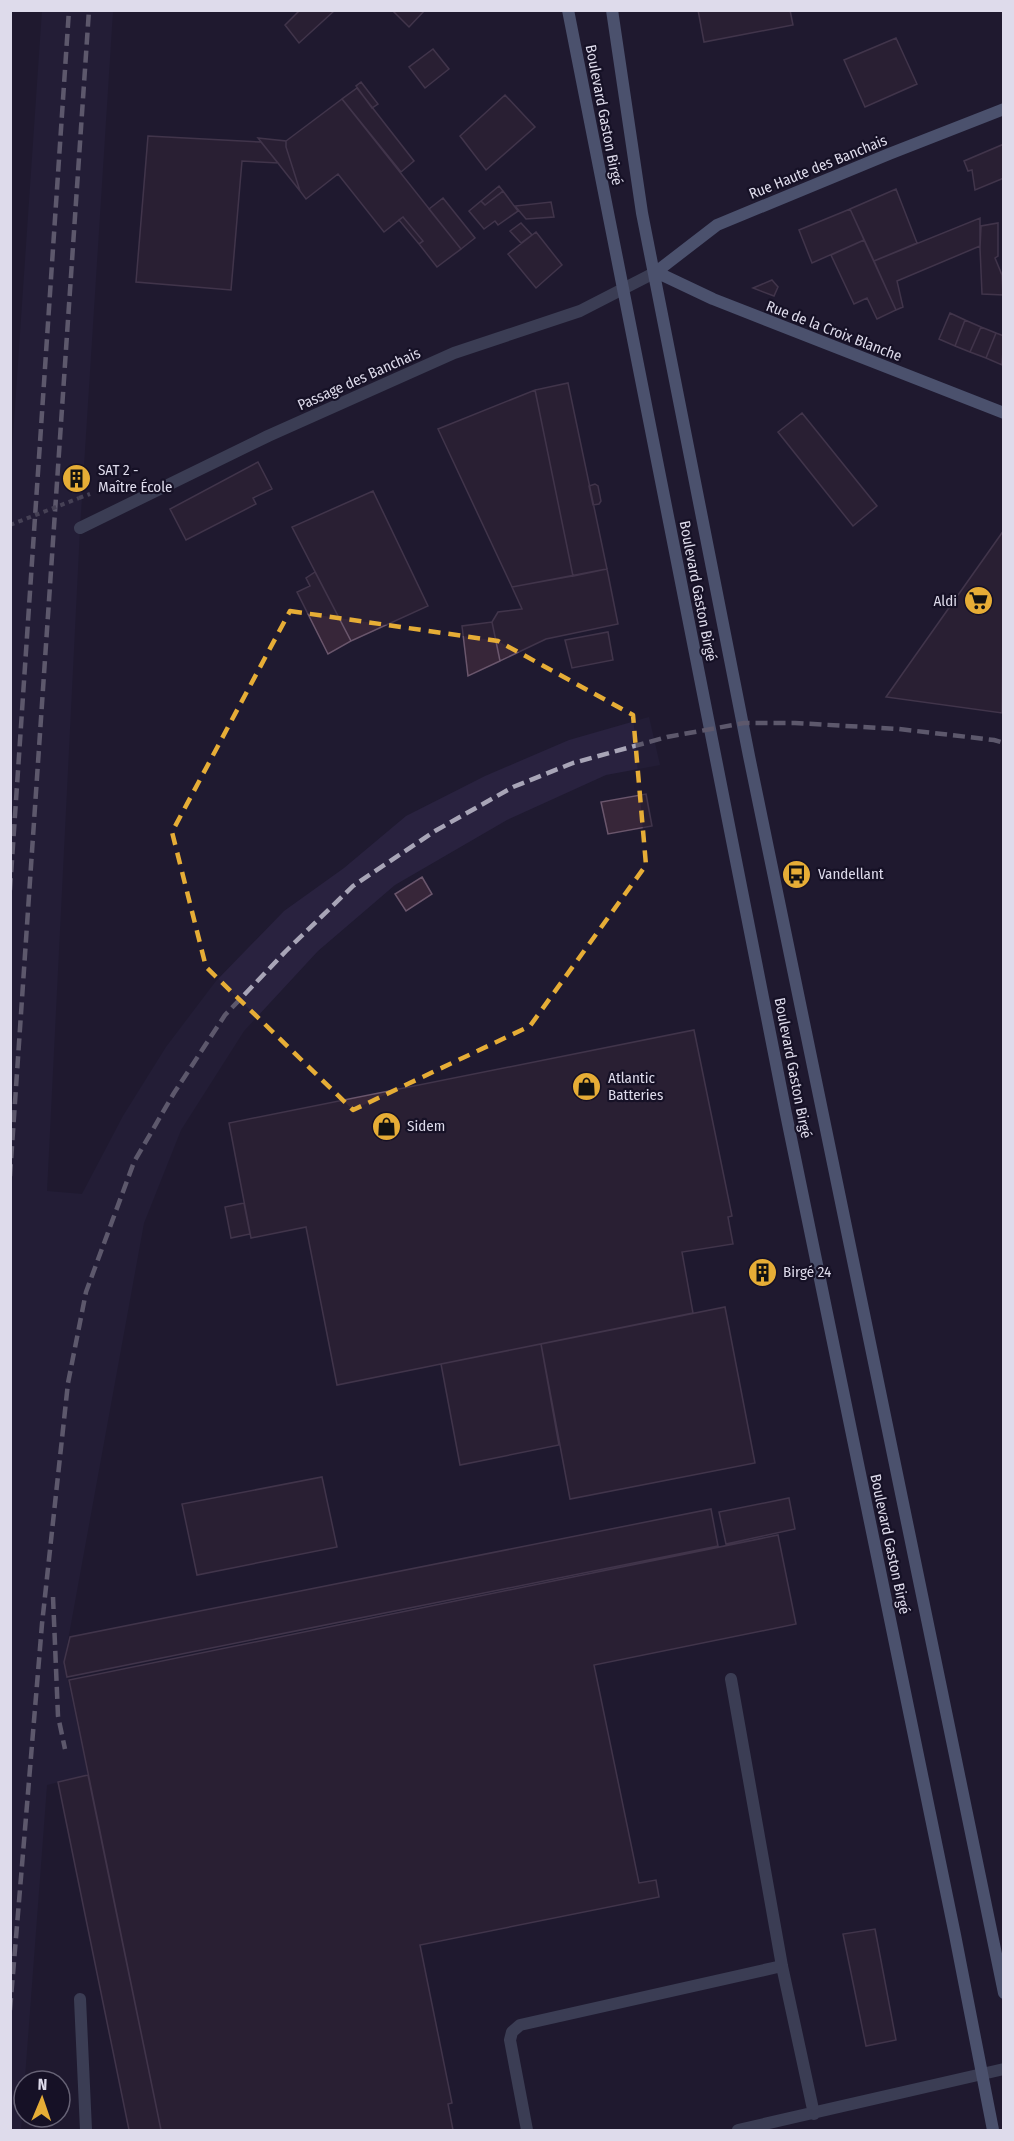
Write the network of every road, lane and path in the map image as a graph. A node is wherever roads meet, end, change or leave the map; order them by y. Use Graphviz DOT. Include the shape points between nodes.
graph roads {
  1 [pos="568,10"];
  2 [pos="612,10"];
  3 [pos="1004,109"];
  4 [pos="656,272"];
  5 [pos="624,288"];
  6 [pos="1004,413"];
  7 [pos="79,498"];
  8 [pos="10,525"];
  9 [pos="80,528"];
  10 [pos="731,1679"];
  11 [pos="782,1966"];
  12 [pos="1004,1993"];
  13 [pos="80,1999"];
  14 [pos="1004,2069"];
  15 [pos="982,2074"];
  16 [pos="814,2114"];
  17 [pos="86,2130"];
  18 [pos="526,2130"];
  19 [pos="738,2130"];
  20 [pos="993,2130"];
  1 -- 5 [label="main road, Boulevard Gaston Birgé"];
  2 -- 4 [label="main road, Boulevard Gaston Birgé" via="642,213"];
  3 -- 4 [label="main road, Rue Haute des Banchais" via="717,225"];
  4 -- 5 [label="street, Passage des Banchais"];
  4 -- 6 [label="main road, Rue de la Croix Blanche" via="712,299"];
  4 -- 12 [label="main road, Boulevard Gaston Birgé" via="751,767"];
  5 -- 9 [label="street, Passage des Banchais" via="580,311 454,353 268,436"];
  5 -- 15 [label="main road, Boulevard Gaston Birgé" via="786,1114"];
  7 -- 8 [label="path, bridge"];
  10 -- 11 [label="street"];
  11 -- 16 [label="street"];
  11 -- 18 [label="street" via="520,2025 510,2040"];
  13 -- 17 [label="street"];
  14 -- 15 [label="street"];
  15 -- 16 [label="street"];
  15 -- 20 [label="main road, Boulevard Gaston Birgé"];
  16 -- 19 [label="street"];
}
